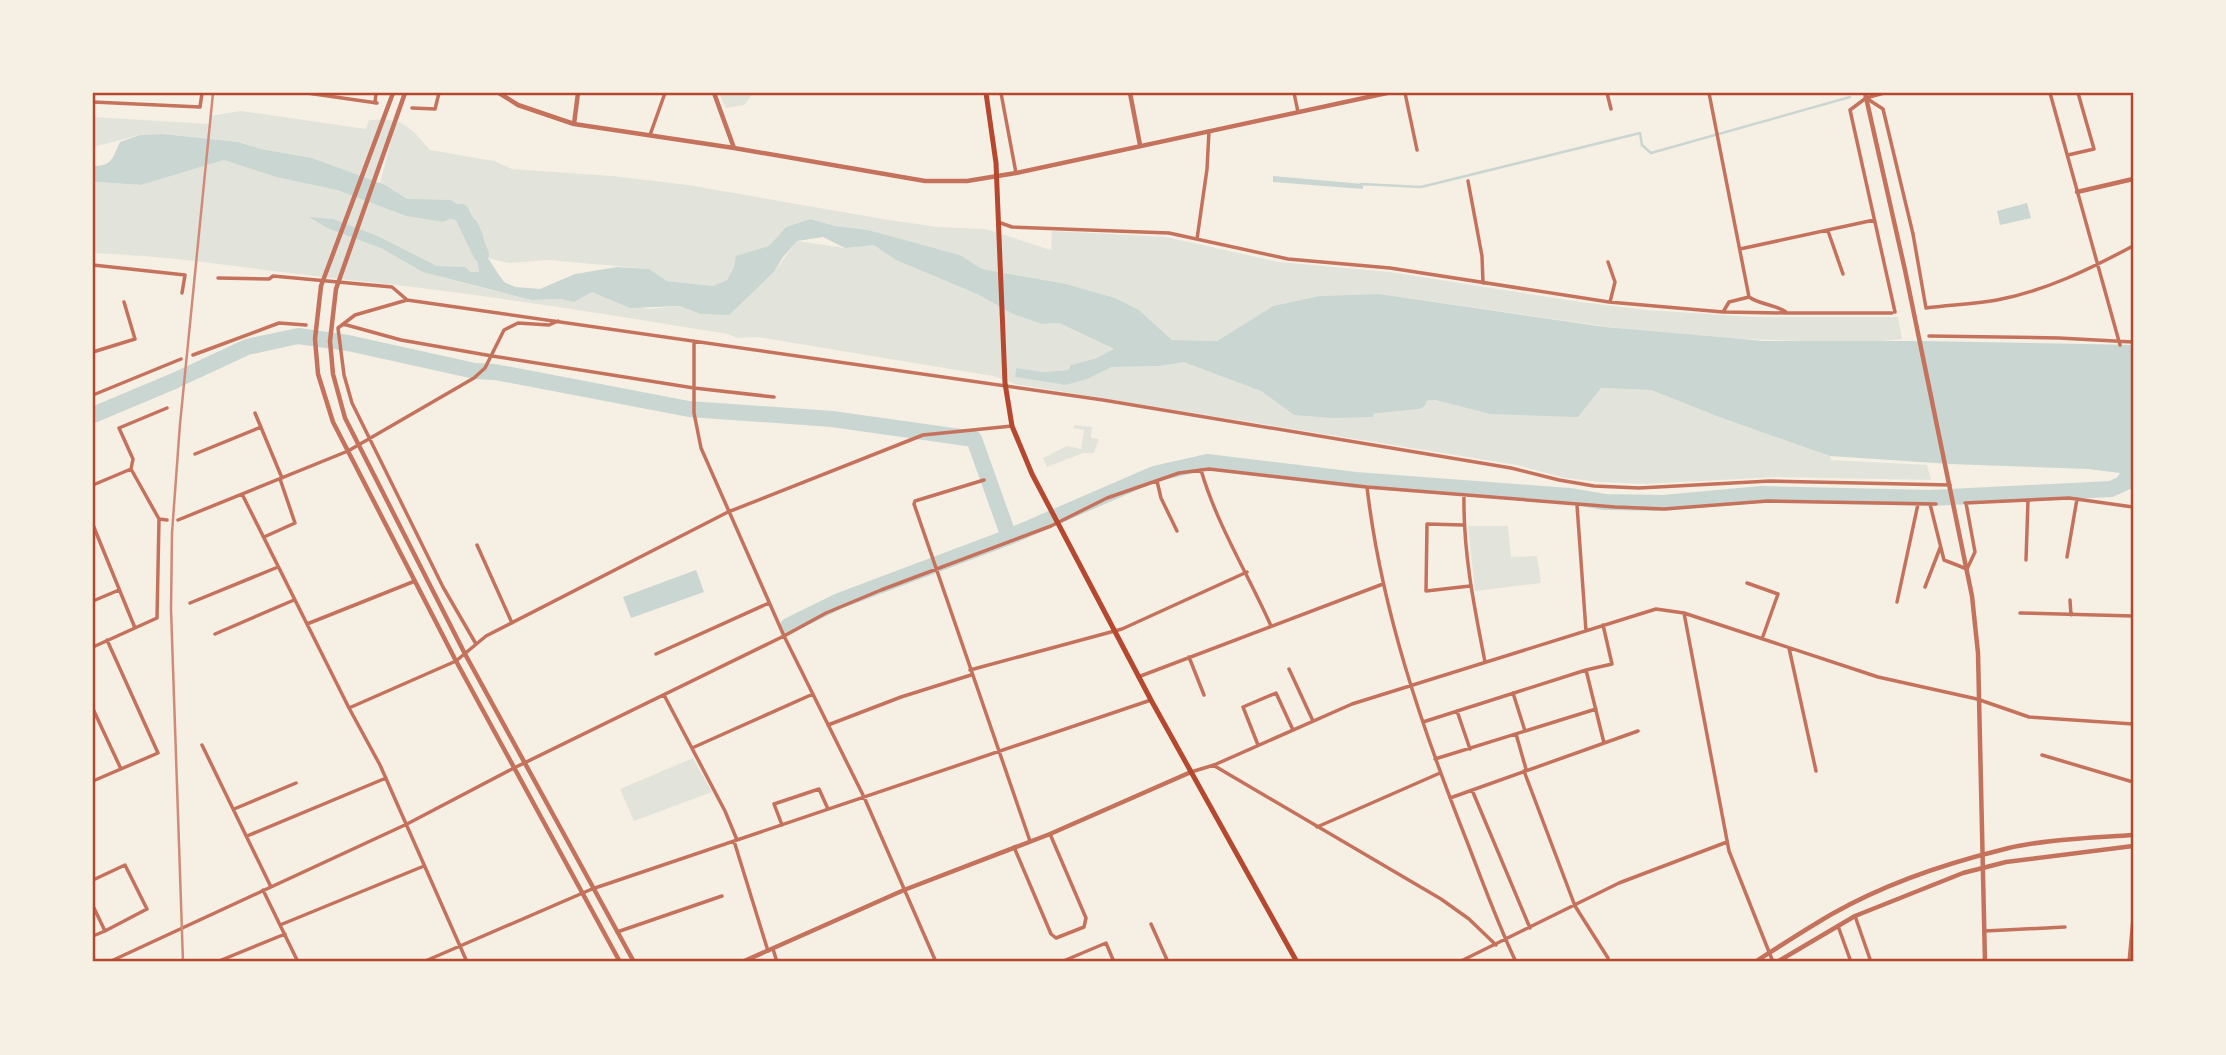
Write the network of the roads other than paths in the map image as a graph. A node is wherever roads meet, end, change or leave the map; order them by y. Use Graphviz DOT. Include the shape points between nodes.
graph roads {
  1 [pos="202,93"];
  2 [pos="307,93"];
  3 [pos="376,93"];
  4 [pos="393,93"];
  5 [pos="405,93"];
  6 [pos="439,93"];
  7 [pos="499,93"];
  8 [pos="578,93"];
  9 [pos="665,93"];
  10 [pos="714,93"];
  11 [pos="986,93"];
  12 [pos="1001,93"];
  13 [pos="1130,93"];
  14 [pos="1294,93"];
  15 [pos="1387,93"];
  16 [pos="1405,93"];
  17 [pos="1607,93"];
  18 [pos="1709,93"];
  19 [pos="1884,93"];
  20 [pos="2050,93"];
  21 [pos="2078,93"];
  22 [pos="1865,95"];
  23 [pos="93,102"];
  24 [pos="412,108"];
  25 [pos="1611,110"];
  26 [pos="1298,112"];
  27 [pos="574,124"];
  28 [pos="1209,131"];
  29 [pos="650,135"];
  30 [pos="1140,145"];
  31 [pos="734,148"];
  32 [pos="1418,150"];
  33 [pos="2068,155"];
  34 [pos="1016,173"];
  35 [pos="2133,179"];
  36 [pos="1468,181"];
  37 [pos="2077,192"];
  38 [pos="1875,219"];
  39 [pos="998,222"];
  40 [pos="1828,230"];
  41 [pos="1197,239"];
  42 [pos="2133,246"];
  43 [pos="1740,250"];
  44 [pos="1608,262"];
  45 [pos="93,265"];
  46 [pos="2098,265"];
  47 [pos="1843,274"];
  48 [pos="218,278"];
  49 [pos="1483,283"];
  50 [pos="182,293"];
  51 [pos="1749,297"];
  52 [pos="407,300"];
  53 [pos="124,302"];
  54 [pos="1610,302"];
  55 [pos="1723,312"];
  56 [pos="1787,313"];
  57 [pos="559,320"];
  58 [pos="343,324"];
  59 [pos="306,325"];
  60 [pos="1929,336"];
  61 [pos="694,340"];
  62 [pos="2133,342"];
  63 [pos="2120,343"];
  64 [pos="93,352"];
  65 [pos="193,355"];
  66 [pos="492,356"];
  67 [pos="181,359"];
  68 [pos="1005,385"];
  69 [pos="694,389"];
  70 [pos="93,395"];
  71 [pos="774,397"];
  72 [pos="167,408"];
  73 [pos="255,412"];
  74 [pos="1012,426"];
  75 [pos="261,427"];
  76 [pos="369,440"];
  77 [pos="360,444"];
  78 [pos="348,451"];
  79 [pos="195,454"];
  80 [pos="131,469"];
  81 [pos="1201,470"];
  82 [pos="281,478"];
  83 [pos="984,480"];
  84 [pos="1157,481"];
  85 [pos="93,485"];
  86 [pos="1950,485"];
  87 [pos="1367,486"];
  88 [pos="242,494"];
  89 [pos="1464,495"];
  90 [pos="2077,499"];
  91 [pos="2028,500"];
  92 [pos="1918,504"];
  93 [pos="1577,505"];
  94 [pos="2133,507"];
  95 [pos="728,512"];
  96 [pos="159,519"];
  97 [pos="167,520"];
  98 [pos="178,520"];
  99 [pos="1056,522"];
  100 [pos="93,525"];
  101 [pos="1464,525"];
  102 [pos="1177,531"];
  103 [pos="264,537"];
  104 [pos="477,545"];
  105 [pos="1941,546"];
  106 [pos="2067,556"];
  107 [pos="2026,560"];
  108 [pos="278,567"];
  109 [pos="1967,569"];
  110 [pos="936,571"];
  111 [pos="1247,572"];
  112 [pos="415,581"];
  113 [pos="1747,583"];
  114 [pos="1383,584"];
  115 [pos="1470,586"];
  116 [pos="1925,587"];
  117 [pos="119,590"];
  118 [pos="295,599"];
  119 [pos="2070,600"];
  120 [pos="93,601"];
  121 [pos="1897,602"];
  122 [pos="190,603"];
  123 [pos="769,603"];
  124 [pos="1684,613"];
  125 [pos="2020,613"];
  126 [pos="2071,615"];
  127 [pos="2133,617"];
  128 [pos="512,623"];
  129 [pos="307,624"];
  130 [pos="1603,625"];
  131 [pos="1271,626"];
  132 [pos="135,628"];
  133 [pos="1114,631"];
  134 [pos="1586,631"];
  135 [pos="215,634"];
  136 [pos="784,636"];
  137 [pos="1762,639"];
  138 [pos="107,640"];
  139 [pos="476,644"];
  140 [pos="93,647"];
  141 [pos="1789,648"];
  142 [pos="465,654"];
  143 [pos="656,654"];
  144 [pos="1189,657"];
  145 [pos="456,661"];
  146 [pos="1485,662"];
  147 [pos="1289,668"];
  148 [pos="1586,670"];
  149 [pos="970,672"];
  150 [pos="1138,677"];
  151 [pos="1411,685"];
  152 [pos="1513,693"];
  153 [pos="813,694"];
  154 [pos="664,695"];
  155 [pos="1204,695"];
  156 [pos="1977,699"];
  157 [pos="1151,700"];
  158 [pos="349,708"];
  159 [pos="93,709"];
  160 [pos="1595,709"];
  161 [pos="1457,711"];
  162 [pos="1313,721"];
  163 [pos="1423,722"];
  164 [pos="2133,724"];
  165 [pos="828,725"];
  166 [pos="1293,730"];
  167 [pos="1525,731"];
  168 [pos="1638,731"];
  169 [pos="1516,734"];
  170 [pos="1604,743"];
  171 [pos="202,745"];
  172 [pos="1258,745"];
  173 [pos="692,748"];
  174 [pos="1470,748"];
  175 [pos="997,752"];
  176 [pos="2042,755"];
  177 [pos="1436,759"];
  178 [pos="525,764"];
  179 [pos="1213,765"];
  180 [pos="513,768"];
  181 [pos="121,769"];
  182 [pos="1525,770"];
  183 [pos="1816,771"];
  184 [pos="1191,772"];
  185 [pos="1440,773"];
  186 [pos="386,778"];
  187 [pos="93,781"];
  188 [pos="2133,782"];
  189 [pos="296,783"];
  190 [pos="1472,790"];
  191 [pos="864,797"];
  192 [pos="1450,798"];
  193 [pos="234,809"];
  194 [pos="828,809"];
  195 [pos="407,824"];
  196 [pos="782,825"];
  197 [pos="1317,827"];
  198 [pos="1050,834"];
  199 [pos="2133,835"];
  200 [pos="247,836"];
  201 [pos="735,840"];
  202 [pos="1030,841"];
  203 [pos="1727,842"];
  204 [pos="2133,846"];
  205 [pos="1014,847"];
  206 [pos="1983,855"];
  207 [pos="425,866"];
  208 [pos="1983,866"];
  209 [pos="93,880"];
  210 [pos="271,887"];
  211 [pos="592,889"];
  212 [pos="263,890"];
  213 [pos="904,890"];
  214 [pos="582,893"];
  215 [pos="722,896"];
  216 [pos="93,906"];
  217 [pos="1575,906"];
  218 [pos="1855,916"];
  219 [pos="2133,919"];
  220 [pos="1151,923"];
  221 [pos="280,925"];
  222 [pos="1838,926"];
  223 [pos="2065,927"];
  224 [pos="1530,928"];
  225 [pos="105,931"];
  226 [pos="1984,931"];
  227 [pos="617,932"];
  228 [pos="285,934"];
  229 [pos="93,936"];
  230 [pos="1506,940"];
  231 [pos="1496,945"];
  232 [pos="459,946"];
  233 [pos="770,950"];
  234 [pos="1770,953"];
  235 [pos="1608,958"];
  236 [pos="752,960"];
  237 [pos="219,961"];
  238 [pos="109,962"];
  239 [pos="298,962"];
  240 [pos="423,962"];
  241 [pos="467,962"];
  242 [pos="620,962"];
  243 [pos="634,962"];
  244 [pos="742,962"];
  245 [pos="777,962"];
  246 [pos="936,962"];
  247 [pos="1061,962"];
  248 [pos="1114,962"];
  249 [pos="1168,962"];
  250 [pos="1297,962"];
  251 [pos="1459,962"];
  252 [pos="1516,962"];
  253 [pos="1755,962"];
  254 [pos="1775,962"];
  255 [pos="1851,962"];
  256 [pos="1871,962"];
  257 [pos="1985,962"];
  258 [pos="2129,962"];
  1 -- 23 [label="street" via="200,107"];
  2 -- 3 [label="street" via="376,103"];
  4 -- 78 [label="street" via="321,285 315,339 318,374"];
  5 -- 77 [label="street" via="336,289 330,341 333,374 345,418"];
  6 -- 24 [label="street" via="435,109"];
  7 -- 27 [label="street" via="518,105"];
  8 -- 27 [label="street"];
  9 -- 29 [label="street"];
  10 -- 31 [label="street"];
  11 -- 39 [label="main road"];
  12 -- 34 [label="street"];
  13 -- 30 [label="street"];
  14 -- 26 [label="street"];
  15 -- 26 [label="street"];
  16 -- 32 [label="street"];
  17 -- 25 [label="street"];
  18 -- 43 [label="street"];
  19 -- 22 [label="street"];
  20 -- 33 [label="street"];
  21 -- 33 [label="street" via="2094,149"];
  22 -- 38 [label="street" via="1850,110"];
  22 -- 46 [label="street" via="1883,109 1926,308 2041,289"];
  22 -- 86 [label="street"];
  26 -- 28 [label="street"];
  27 -- 29 [label="street"];
  28 -- 30 [label="street"];
  28 -- 41 [label="street"];
  29 -- 31 [label="street"];
  30 -- 34 [label="street"];
  31 -- 34 [label="street" via="925,181 967,181"];
  33 -- 37 [label="street"];
  35 -- 37 [label="street"];
  36 -- 49 [label="street"];
  37 -- 46 [label="street"];
  38 -- 40 [label="street"];
  38 -- 56 [label="street" via="1894,313"];
  39 -- 41 [label="street" via="1012,227 1169,233"];
  39 -- 68 [label="main road"];
  40 -- 43 [label="street"];
  40 -- 47 [label="street"];
  41 -- 49 [label="street" via="1288,259 1390,268"];
  42 -- 46 [label="street"];
  43 -- 51 [label="street"];
  44 -- 54 [label="street" via="1615,282"];
  45 -- 50 [label="street" via="185,275"];
  46 -- 63 [label="street"];
  48 -- 52 [label="street" via="273,276 391,287"];
  49 -- 54 [label="street"];
  51 -- 55 [label="street" via="1729,302"];
  51 -- 56 [label="street"];
  52 -- 57 [label="street"];
  52 -- 58 [label="street" via="355,315"];
  53 -- 64 [label="street" via="135,339"];
  54 -- 55 [label="street"];
  55 -- 56 [label="street"];
  57 -- 61 [label="street"];
  57 -- 66 [label="street" via="549,325 518,323 504,330"];
  58 -- 66 [label="street"];
  58 -- 76 [label="street" via="338,329 344,376"];
  59 -- 65 [label="street" via="279,323"];
  60 -- 63 [label="street"];
  61 -- 68 [label="street"];
  61 -- 69 [label="street"];
  62 -- 63 [label="street"];
  66 -- 69 [label="street"];
  66 -- 76 [label="street" via="474,378"];
  67 -- 70 [label="street"];
  68 -- 74 [label="main road"];
  68 -- 86 [label="street" via="1511,468 1594,486 1770,481"];
  69 -- 71 [label="street"];
  69 -- 95 [label="street" via="701,448"];
  72 -- 80 [label="street" via="119,428 133,459"];
  73 -- 75 [label="street"];
  74 -- 95 [label="street" via="923,435"];
  74 -- 99 [label="main road"];
  75 -- 79 [label="street"];
  75 -- 82 [label="street"];
  76 -- 77 [label="street"];
  76 -- 139 [label="street"];
  77 -- 78 [label="street"];
  77 -- 142 [label="street"];
  78 -- 82 [label="street"];
  78 -- 112 [label="street"];
  80 -- 85 [label="street"];
  80 -- 96 [label="street"];
  81 -- 84 [label="street"];
  81 -- 87 [label="street"];
  81 -- 111 [label="street" via="1211,504"];
  82 -- 88 [label="street"];
  82 -- 103 [label="street" via="295,523"];
  83 -- 110 [label="street" via="915,501"];
  84 -- 99 [label="street"];
  84 -- 102 [label="street"];
  86 -- 109 [label="street"];
  87 -- 89 [label="street"];
  87 -- 114 [label="street"];
  88 -- 98 [label="street"];
  88 -- 103 [label="street"];
  89 -- 93 [label="street"];
  89 -- 101 [label="street"];
  90 -- 91 [label="street"];
  90 -- 94 [label="street"];
  90 -- 106 [label="street"];
  91 -- 107 [label="street"];
  91 -- 109 [label="street" via="1966,503 1975,552"];
  92 -- 93 [label="street" via="1768,501 1664,509"];
  92 -- 105 [label="street" via="1933,504"];
  92 -- 121 [label="street"];
  93 -- 134 [label="street"];
  95 -- 123 [label="street"];
  95 -- 128 [label="street"];
  96 -- 97 [label="street"];
  96 -- 132 [label="street" via="157,618"];
  99 -- 110 [label="street"];
  99 -- 133 [label="main road"];
  100 -- 117 [label="street"];
  101 -- 115 [label="street"];
  101 -- 115 [label="street" via="1427,524 1426,591"];
  103 -- 108 [label="street"];
  104 -- 128 [label="street"];
  105 -- 109 [label="street" via="1944,560"];
  105 -- 116 [label="street"];
  108 -- 118 [label="street"];
  108 -- 122 [label="street"];
  109 -- 156 [label="street" via="1978,653"];
  110 -- 136 [label="street" via="827,612"];
  110 -- 149 [label="street"];
  111 -- 131 [label="street"];
  111 -- 133 [label="street"];
  112 -- 129 [label="street"];
  112 -- 145 [label="street"];
  113 -- 137 [label="street" via="1778,594"];
  114 -- 131 [label="street"];
  114 -- 151 [label="street"];
  115 -- 146 [label="street"];
  117 -- 120 [label="street"];
  117 -- 132 [label="street"];
  118 -- 129 [label="street"];
  118 -- 135 [label="street"];
  119 -- 126 [label="street"];
  123 -- 136 [label="street"];
  123 -- 143 [label="street"];
  124 -- 130 [label="street" via="1656,609"];
  124 -- 137 [label="street"];
  124 -- 203 [label="street"];
  125 -- 126 [label="street"];
  126 -- 127 [label="street"];
  128 -- 139 [label="street"];
  129 -- 158 [label="street"];
  130 -- 134 [label="street"];
  130 -- 148 [label="street" via="1612,664"];
  131 -- 144 [label="street"];
  132 -- 138 [label="street"];
  133 -- 149 [label="street"];
  133 -- 150 [label="main road"];
  134 -- 146 [label="street"];
  136 -- 153 [label="street"];
  136 -- 154 [label="street"];
  137 -- 141 [label="street"];
  138 -- 140 [label="street"];
  138 -- 181 [label="street" via="158,753"];
  139 -- 142 [label="street"];
  141 -- 156 [label="street" via="1878,677"];
  141 -- 183 [label="street"];
  142 -- 145 [label="street"];
  142 -- 178 [label="street"];
  144 -- 150 [label="street"];
  144 -- 155 [label="street"];
  145 -- 158 [label="street"];
  145 -- 180 [label="street"];
  146 -- 151 [label="street"];
  147 -- 162 [label="street"];
  148 -- 152 [label="street"];
  148 -- 160 [label="street"];
  149 -- 165 [label="street"];
  149 -- 175 [label="street"];
  150 -- 157 [label="main road"];
  151 -- 162 [label="street"];
  151 -- 163 [label="street"];
  152 -- 161 [label="street"];
  152 -- 167 [label="street"];
  153 -- 165 [label="street"];
  153 -- 173 [label="street"];
  154 -- 173 [label="street"];
  154 -- 178 [label="street"];
  156 -- 164 [label="street" via="2029,717"];
  156 -- 206 [label="street"];
  157 -- 175 [label="street"];
  157 -- 184 [label="main road"];
  158 -- 186 [label="street"];
  159 -- 181 [label="street"];
  160 -- 167 [label="street"];
  160 -- 170 [label="street"];
  161 -- 163 [label="street"];
  161 -- 174 [label="street"];
  162 -- 166 [label="street"];
  163 -- 177 [label="street"];
  165 -- 191 [label="street"];
  166 -- 172 [label="street"];
  166 -- 172 [label="street" via="1276,693 1243,707"];
  167 -- 169 [label="street"];
  168 -- 170 [label="street"];
  169 -- 174 [label="street"];
  169 -- 182 [label="street"];
  170 -- 182 [label="street"];
  171 -- 193 [label="street"];
  172 -- 179 [label="street"];
  173 -- 201 [label="street"];
  174 -- 177 [label="street"];
  175 -- 191 [label="street"];
  175 -- 202 [label="street"];
  176 -- 188 [label="street"];
  177 -- 185 [label="street"];
  178 -- 180 [label="street"];
  178 -- 211 [label="street"];
  179 -- 184 [label="street"];
  179 -- 197 [label="street"];
  180 -- 195 [label="street"];
  180 -- 214 [label="street"];
  181 -- 187 [label="street"];
  182 -- 190 [label="street"];
  182 -- 217 [label="street"];
  184 -- 198 [label="street"];
  184 -- 250 [label="main road"];
  185 -- 192 [label="street"];
  185 -- 197 [label="street"];
  186 -- 195 [label="street"];
  186 -- 200 [label="street"];
  189 -- 193 [label="street"];
  190 -- 192 [label="street"];
  190 -- 224 [label="street"];
  191 -- 194 [label="street"];
  191 -- 213 [label="street"];
  192 -- 230 [label="street"];
  193 -- 200 [label="street"];
  194 -- 196 [label="street"];
  194 -- 196 [label="street" via="819,789 774,804"];
  195 -- 207 [label="street"];
  195 -- 210 [label="street"];
  196 -- 201 [label="street"];
  197 -- 231 [label="street" via="1441,899"];
  198 -- 202 [label="street"];
  198 -- 205 [label="street" via="1086,918 1084,927 1056,938"];
  199 -- 206 [label="street" via="2050,842"];
  200 -- 210 [label="street"];
  201 -- 211 [label="street"];
  201 -- 233 [label="street"];
  202 -- 205 [label="street"];
  203 -- 217 [label="street" via="1619,883"];
  203 -- 234 [label="street"];
  204 -- 208 [label="street"];
  205 -- 213 [label="street"];
  206 -- 208 [label="street"];
  206 -- 234 [label="street" via="1857,902"];
  207 -- 221 [label="street"];
  207 -- 232 [label="street"];
  208 -- 218 [label="street"];
  208 -- 226 [label="street"];
  209 -- 225 [label="street" via="125,865 147,909"];
  210 -- 212 [label="street"];
  211 -- 214 [label="street"];
  211 -- 227 [label="street"];
  212 -- 221 [label="street"];
  212 -- 238 [label="street"];
  213 -- 233 [label="street"];
  213 -- 246 [label="street"];
  214 -- 232 [label="street"];
  214 -- 242 [label="street"];
  215 -- 227 [label="street"];
  216 -- 225 [label="street"];
  217 -- 224 [label="street"];
  217 -- 235 [label="street"];
  218 -- 222 [label="street"];
  218 -- 256 [label="street"];
  219 -- 258 [label="street"];
  220 -- 249 [label="street"];
  221 -- 228 [label="street"];
  222 -- 254 [label="street"];
  222 -- 255 [label="street"];
  223 -- 226 [label="street"];
  224 -- 230 [label="street"];
  225 -- 229 [label="street"];
  226 -- 257 [label="street"];
  227 -- 243 [label="street"];
  228 -- 237 [label="street"];
  228 -- 239 [label="street"];
  230 -- 231 [label="street"];
  230 -- 252 [label="street"];
  231 -- 251 [label="street"];
  232 -- 240 [label="street"];
  232 -- 241 [label="street"];
  233 -- 236 [label="street"];
  233 -- 245 [label="street"];
  234 -- 253 [label="street"];
  234 -- 254 [label="street"];
  236 -- 244 [label="street"];
  247 -- 248 [label="street" via="1106,943"];
}
